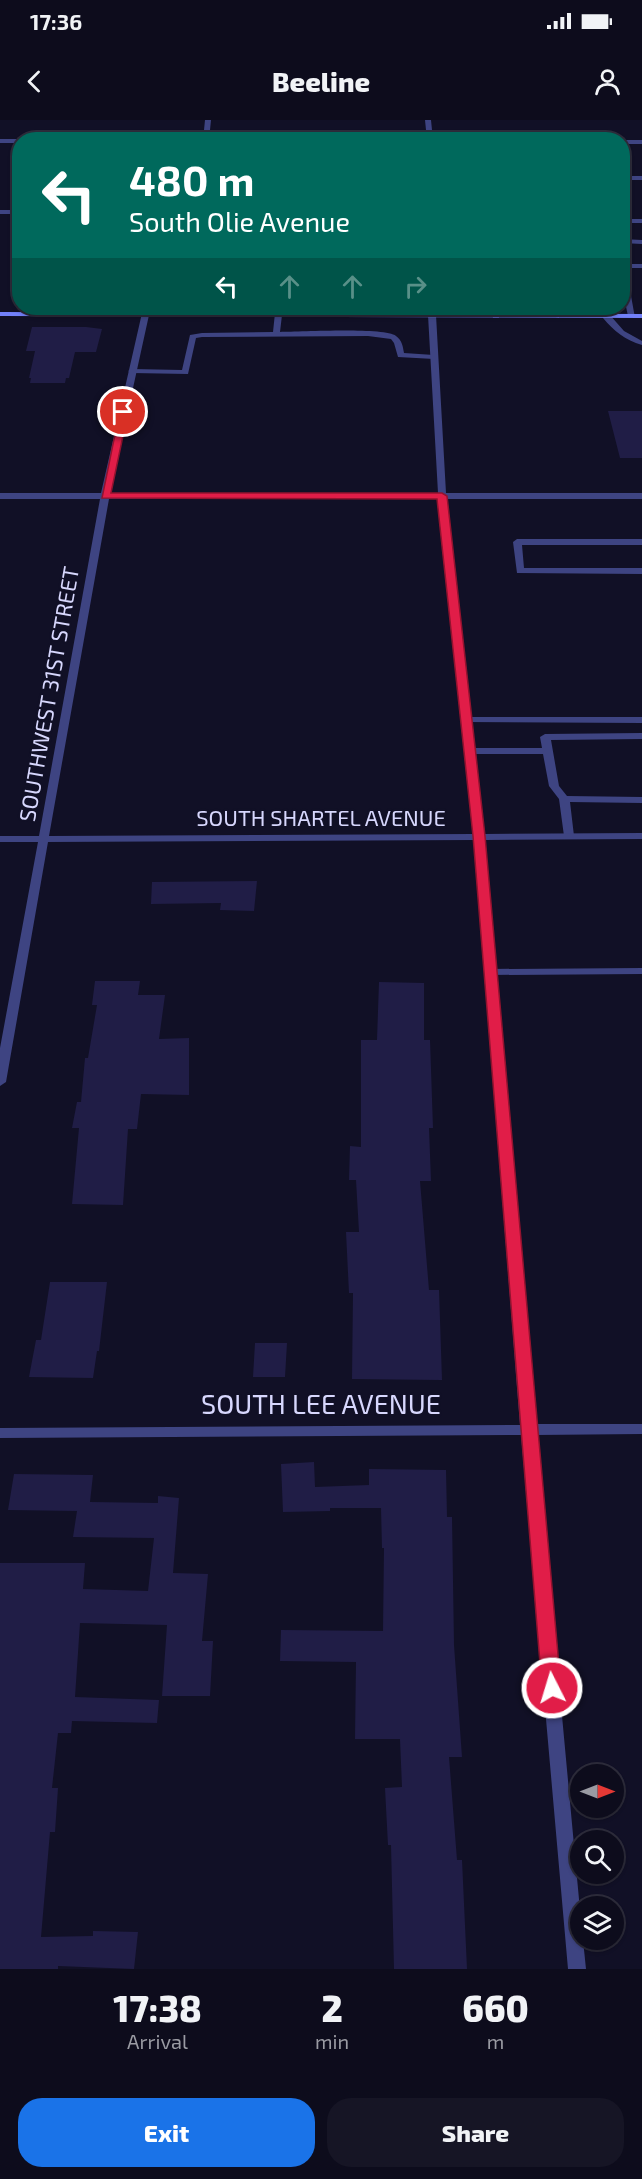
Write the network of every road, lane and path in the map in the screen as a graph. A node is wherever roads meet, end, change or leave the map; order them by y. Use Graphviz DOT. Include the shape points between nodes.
graph roads {
  1 [pos="630,307"];
  2 [pos="144,315"];
  3 [pos="278,315"];
  4 [pos="432,315"];
  5 [pos="593,315"];
  6 [pos="606,316"];
  7 [pos="632,316"];
  8 [pos="642,316"];
  9 [pos="276,334"];
  10 [pos="642,343"];
  11 [pos="434,357"];
  12 [pos="132,371"];
  13 [pos="0,496"];
  14 [pos="105,496"];
  15 [pos="442,496"];
  16 [pos="642,496"];
  17 [pos="642,542"];
  18 [pos="642,572"];
  19 [pos="466,720"];
  20 [pos="642,720"];
  21 [pos="642,736"];
  22 [pos="470,751"];
  23 [pos="548,751"];
  24 [pos="564,799"];
  25 [pos="642,800"];
  26 [pos="479,836"];
  27 [pos="569,836"];
  28 [pos="642,836"];
  29 [pos="0,839"];
  30 [pos="42,840"];
  31 [pos="642,971"];
  32 [pos="490,972"];
  33 [pos="0,1082"];
  34 [pos="528,1429"];
  35 [pos="642,1429"];
  36 [pos="0,1433"];
  37 [pos="577,1969"];
  1 -- 7 [label="street"];
  2 -- 12 [label="street, SOUTHWEST 31ST STREET"];
  3 -- 4 [label="main road"];
  3 -- 9 [label="street"];
  4 -- 11 [label="street"];
  5 -- 6 [label="main road"];
  6 -- 7 [label="main road"];
  6 -- 10 [label="street" via="619,330"];
  7 -- 8 [label="main road"];
  9 -- 11 [label="street" via="393,337 401,355"];
  9 -- 12 [label="street" via="202,335 193,338 185,372"];
  11 -- 15 [label="street"];
  12 -- 14 [label="street, SOUTHWEST 31ST STREET"];
  13 -- 14 [label="street"];
  14 -- 15 [label="street"];
  14 -- 30 [label="street, SOUTHWEST 31ST STREET"];
  15 -- 16 [label="street"];
  15 -- 19 [label="street"];
  17 -- 18 [label="street" via="517,542 519,571"];
  19 -- 20 [label="street"];
  19 -- 22 [label="street"];
  21 -- 23 [label="street" via="545,737"];
  22 -- 23 [label="street"];
  22 -- 26 [label="street"];
  23 -- 24 [label="street" via="554,786"];
  24 -- 25 [label="street"];
  24 -- 27 [label="street"];
  26 -- 27 [label="street, SOUTH SHARTEL AVENUE"];
  26 -- 30 [label="street, SOUTH SHARTEL AVENUE"];
  26 -- 32 [label="street"];
  27 -- 28 [label="street, SOUTH SHARTEL AVENUE"];
  29 -- 30 [label="street, SOUTH SHARTEL AVENUE"];
  30 -- 33 [label="street, SOUTHWEST 31ST STREET"];
  31 -- 32 [label="street"];
  32 -- 34 [label="street"];
  34 -- 35 [label="street, SOUTH LEE AVENUE"];
  34 -- 36 [label="street, SOUTH LEE AVENUE"];
  34 -- 37 [label="street"];
}
